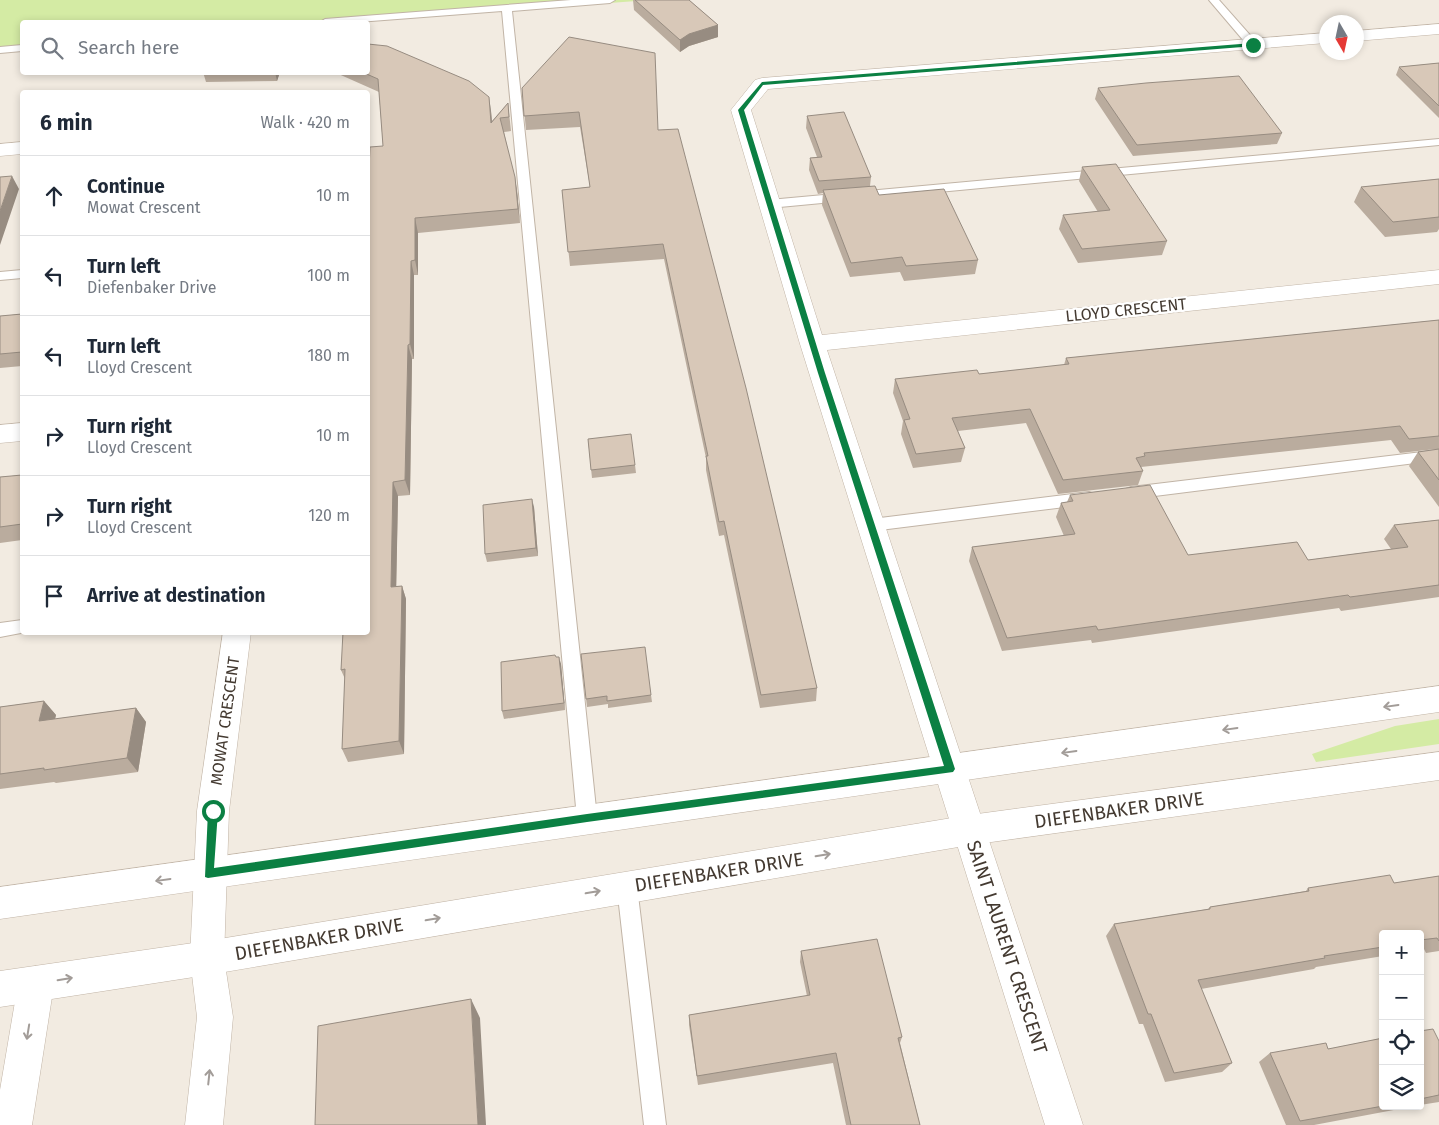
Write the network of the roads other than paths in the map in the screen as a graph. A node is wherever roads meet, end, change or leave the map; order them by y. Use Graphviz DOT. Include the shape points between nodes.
graph roads {
  1 [pos="610,0"];
  2 [pos="1214,0"];
  3 [pos="507,7"];
  4 [pos="349,20"];
  5 [pos="1439,29"];
  6 [pos="1364,35"];
  7 [pos="1319,39"];
  8 [pos="1253,45"];
  9 [pos="20,48"];
  10 [pos="0,50"];
  11 [pos="1439,142"];
  12 [pos="20,148"];
  13 [pos="0,150"];
  14 [pos="769,204"];
  15 [pos="20,274"];
  16 [pos="0,276"];
  17 [pos="1439,277"];
  18 [pos="812,344"];
  19 [pos="20,432"];
  20 [pos="0,434"];
  21 [pos="1439,455"];
  22 [pos="872,525"];
  23 [pos="20,627"];
  24 [pos="0,630"];
  25 [pos="237,635"];
  26 [pos="1439,699"];
  27 [pos="1439,766"];
  28 [pos="950,769"];
  29 [pos="587,818"];
  30 [pos="970,830"];
  31 [pos="208,874"];
  32 [pos="627,887"];
  33 [pos="0,903"];
  34 [pos="207,958"];
  35 [pos="36,984"];
  36 [pos="0,989"];
  37 [pos="13,1125"];
  38 [pos="204,1125"];
  39 [pos="655,1125"];
  40 [pos="1064,1125"];
  1 -- 3 [label="lane"];
  2 -- 8 [label="lane"];
  3 -- 4 [label="lane"];
  3 -- 29 [label="lane"];
  5 -- 6 [label="street"];
  7 -- 8 [label="street"];
  8 -- 14 [label="street" via="762,84 741,110"];
  9 -- 10 [label="lane"];
  11 -- 14 [label="lane"];
  12 -- 13 [label="street"];
  14 -- 18 [label="street"];
  15 -- 16 [label="lane"];
  17 -- 18 [label="street, LLOYD CRESCENT"];
  18 -- 22 [label="street"];
  19 -- 20 [label="street"];
  21 -- 22 [label="lane"];
  22 -- 28 [label="street"];
  23 -- 24 [label="lane"];
  25 -- 31 [label="street, MOWAT CRESCENT" via="213,811"];
  26 -- 28 [label="street, one-way"];
  27 -- 30 [label="street, DIEFENBAKER DRIVE"];
  28 -- 29 [label="street"];
  28 -- 30 [label="street, SAINT LAURENT CRESCENT"];
  29 -- 31 [label="street"];
  32 -- 30 [label="street, DIEFENBAKER DRIVE, one-way"];
  30 -- 40 [label="street, SAINT LAURENT CRESCENT"];
  31 -- 33 [label="street, one-way"];
  31 -- 34 [label="street, MOWAT CRESCENT"];
  34 -- 32 [label="street, DIEFENBAKER DRIVE, one-way"];
  32 -- 39 [label="lane"];
  35 -- 34 [label="street, DIEFENBAKER DRIVE, one-way"];
  38 -- 34 [label="street, MOWAT CRESCENT, one-way" via="215,1017"];
  35 -- 36 [label="street, DIEFENBAKER DRIVE"];
  35 -- 37 [label="street, one-way"];
}
